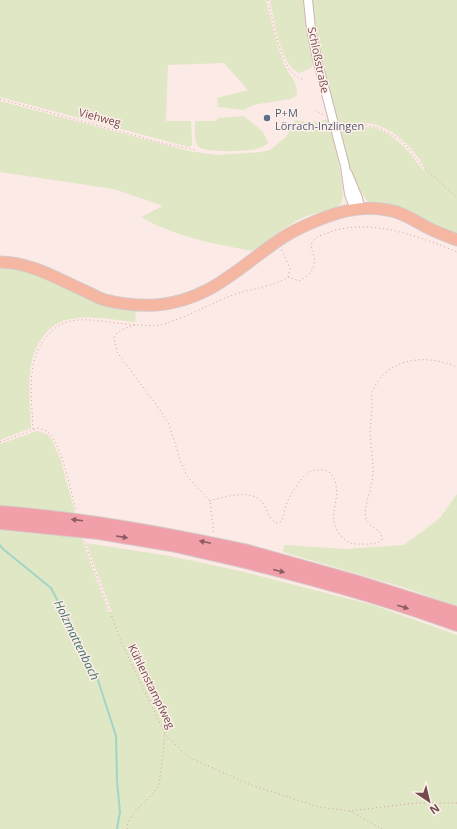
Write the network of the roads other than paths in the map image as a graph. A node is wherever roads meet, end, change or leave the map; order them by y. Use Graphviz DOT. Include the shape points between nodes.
graph roads {
  1 [pos="308,0"];
  2 [pos="345,166"];
  3 [pos="349,194"];
  4 [pos="360,209"];
  5 [pos="338,213"];
  6 [pos="372,215"];
  7 [pos="323,218"];
  8 [pos="421,224"];
  9 [pos="457,240"];
  10 [pos="0,262"];
  11 [pos="0,512"];
  12 [pos="0,523"];
  13 [pos="242,556"];
  14 [pos="457,613"];
  15 [pos="457,626"];
  1 -- 2 [label="street, Schloßstraße" via="318,63"];
  2 -- 3 [label="street, Schloßstraße"];
  2 -- 4 [label="street, Schloßstraße"];
  3 -- 4 [label="street, Schloßstraße" via="352,202"];
  3 -- 5 [label="street"];
  4 -- 5 [label="main road"];
  4 -- 6 [label="main road"];
  4 -- 8 [label="main road" via="380,208 394,211"];
  5 -- 7 [label="main road"];
  6 -- 7 [label="main road"];
  6 -- 8 [label="main road"];
  7 -- 10 [label="main road" via="298,228 277,241 202,294 172,303 119,303 104,299 40,270 22,264"];
  8 -- 9 [label="main road"];
  13 -- 11 [label="highway, one-way, bridge" via="172,535 100,522"];
  12 -- 13 [label="highway, one-way, bridge" via="99,533"];
  13 -- 14 [label="highway" via="355,581"];
  13 -- 15 [label="highway, one-way" via="424,613"];
}
